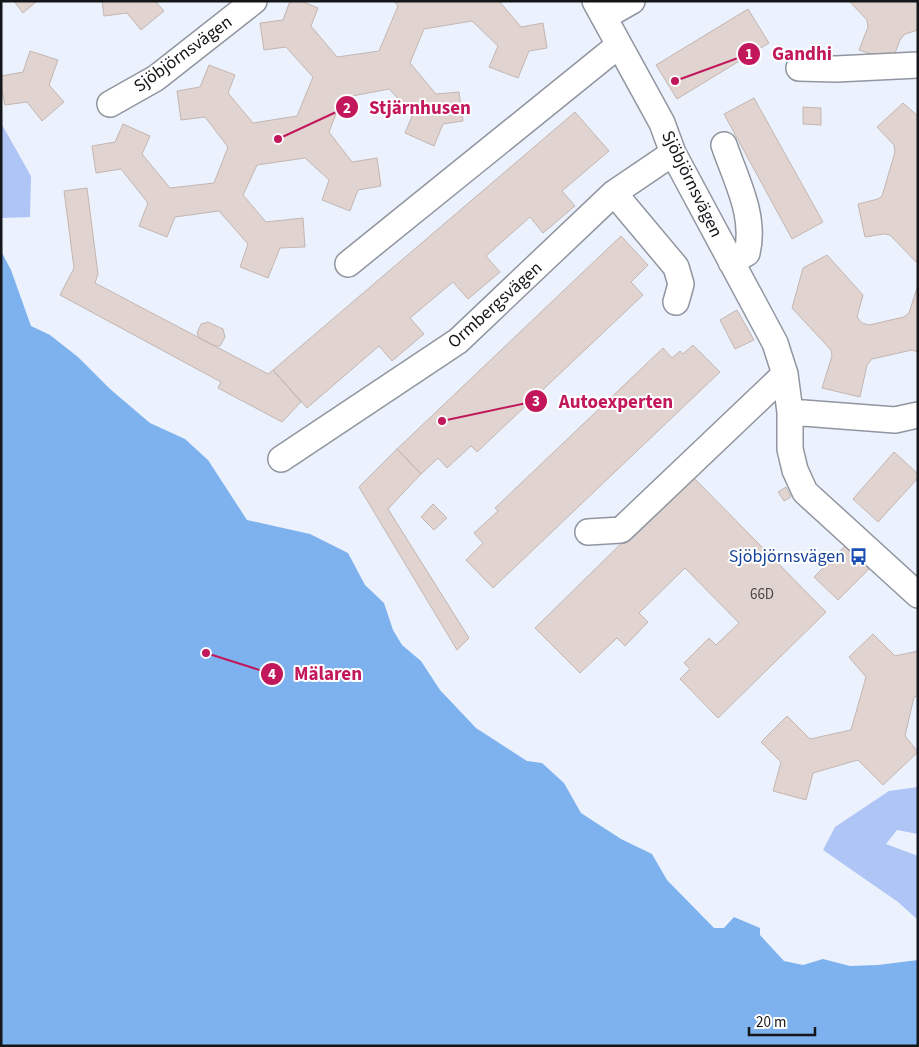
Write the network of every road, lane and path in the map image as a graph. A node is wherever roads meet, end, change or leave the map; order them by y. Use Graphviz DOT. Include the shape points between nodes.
graph roads {
  1 [pos="254,1"];
  2 [pos="632,1"];
  3 [pos="599,9"];
  4 [pos="619,45"];
  5 [pos="918,65"];
  6 [pos="799,68"];
  7 [pos="110,104"];
  8 [pos="724,145"];
  9 [pos="673,153"];
  10 [pos="614,193"];
  11 [pos="730,262"];
  12 [pos="348,264"];
  13 [pos="676,302"];
  14 [pos="785,374"];
  15 [pos="790,412"];
  16 [pos="918,415"];
  17 [pos="281,459"];
  18 [pos="588,532"];
  19 [pos="918,595"];
  1 -- 7 [label="street, Sjöbjörnsvägen" via="156,78"];
  2 -- 3 [label="street"];
  3 -- 4 [label="street, Sjöbjörnsvägen"];
  4 -- 9 [label="street, Sjöbjörnsvägen" via="662,123"];
  4 -- 12 [label="street"];
  5 -- 6 [label="street"];
  8 -- 11 [label="street" via="750,219 747,253"];
  9 -- 10 [label="street, Ormbergsvägen"];
  9 -- 11 [label="street, Sjöbjörnsvägen"];
  10 -- 13 [label="street" via="676,267 681,284"];
  10 -- 17 [label="street, Ormbergsvägen" via="458,341"];
  11 -- 14 [label="street, Sjöbjörnsvägen" via="775,343"];
  14 -- 15 [label="street, Sjöbjörnsvägen"];
  14 -- 18 [label="street" via="620,530"];
  15 -- 16 [label="street" via="894,420"];
  15 -- 19 [label="street, Sjöbjörnsvägen" via="790,449 805,492"];
}
